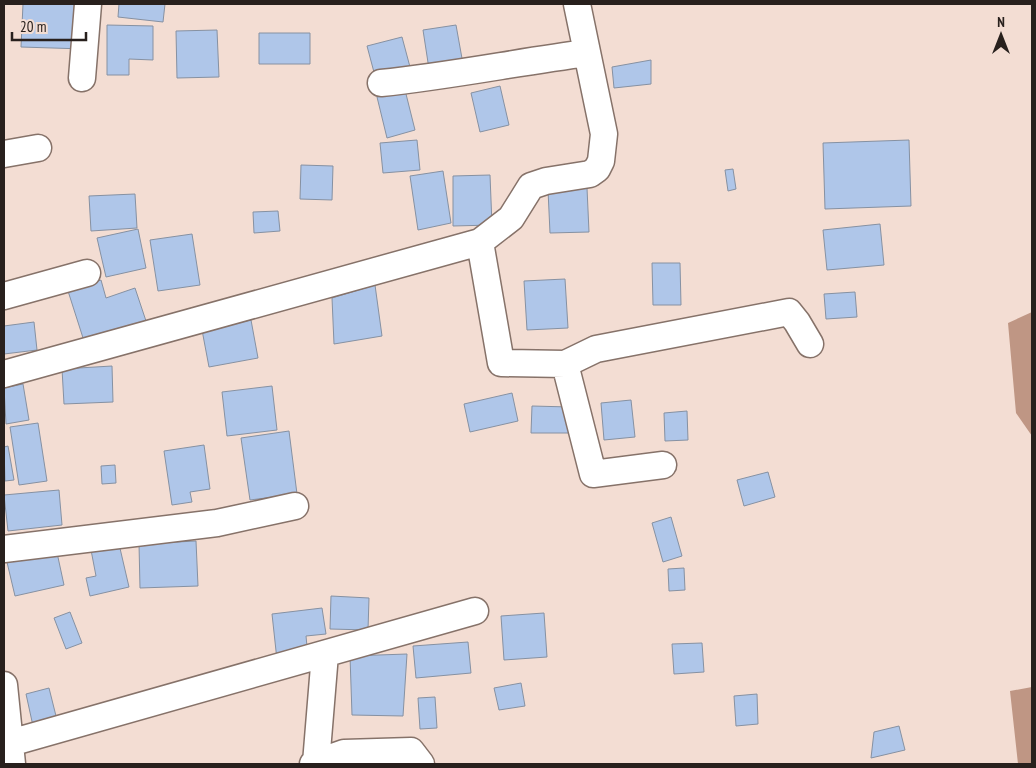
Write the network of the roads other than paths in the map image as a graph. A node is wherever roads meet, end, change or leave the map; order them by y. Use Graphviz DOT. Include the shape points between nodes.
graph roads {
  1 [pos="88,4"];
  2 [pos="577,4"];
  3 [pos="587,54"];
  4 [pos="82,78"];
  5 [pos="381,83"];
  6 [pos="38,148"];
  7 [pos="4,154"];
  8 [pos="480,242"];
  9 [pos="87,273"];
  10 [pos="4,296"];
  11 [pos="810,344"];
  12 [pos="565,364"];
  13 [pos="4,374"];
  14 [pos="663,465"];
  15 [pos="296,506"];
  16 [pos="4,549"];
  17 [pos="475,611"];
  18 [pos="325,654"];
  19 [pos="4,685"];
  20 [pos="11,754"];
  21 [pos="315,764"];
  22 [pos="421,764"];
  1 -- 4 [label="street"];
  2 -- 3 [label="street"];
  3 -- 5 [label="street"];
  3 -- 8 [label="street" via="604,134 603,155 597,169 590,174 531,186 511,218"];
  6 -- 7 [label="street"];
  8 -- 12 [label="street" via="501,363"];
  8 -- 13 [label="street"];
  9 -- 10 [label="street"];
  11 -- 12 [label="street" via="789,312 596,349"];
  12 -- 14 [label="street" via="593,474"];
  15 -- 16 [label="street" via="217,523"];
  17 -- 18 [label="street"];
  18 -- 20 [label="street"];
  18 -- 21 [label="street"];
  19 -- 20 [label="street"];
  21 -- 22 [label="street" via="344,752 411,751"];
}
